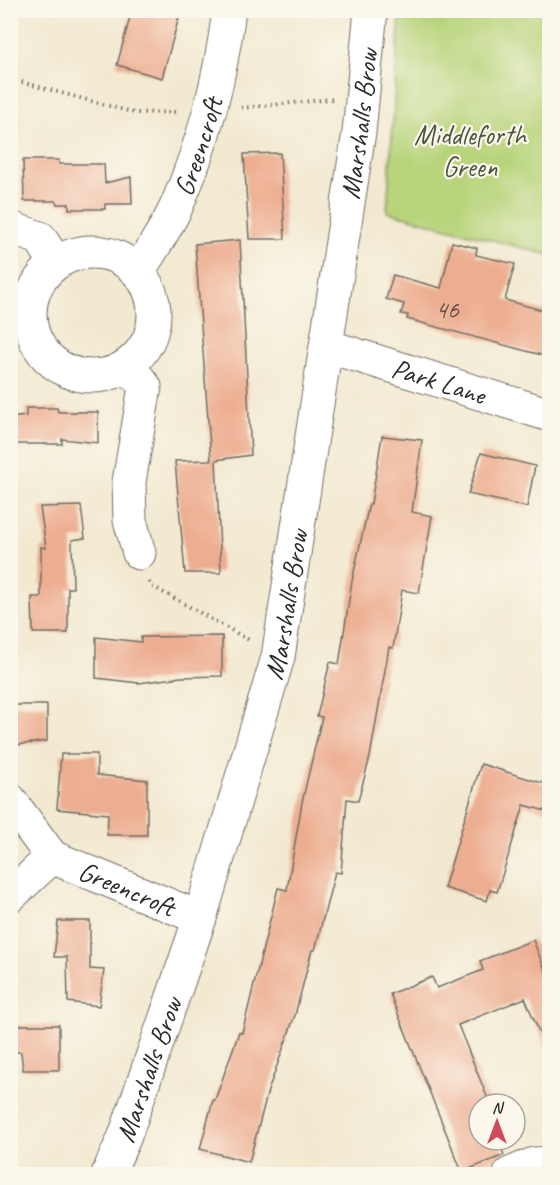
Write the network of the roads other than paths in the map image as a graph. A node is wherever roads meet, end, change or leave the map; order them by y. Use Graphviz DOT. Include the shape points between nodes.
graph roads {
  1 [pos="230,10"];
  2 [pos="371,10"];
  3 [pos="10,228"];
  4 [pos="56,263"];
  5 [pos="138,272"];
  6 [pos="21,332"];
  7 [pos="327,346"];
  8 [pos="128,365"];
  9 [pos="549,415"];
  10 [pos="139,554"];
  11 [pos="10,800"];
  12 [pos="52,857"];
  13 [pos="10,896"];
  14 [pos="200,918"];
  15 [pos="549,1163"];
  16 [pos="108,1174"];
  17 [pos="510,1174"];
  1 -- 5 [label="street, Greencroft" via="224,50 191,170 176,207"];
  2 -- 7 [label="street, Marshalls Brow" via="364,96"];
  3 -- 4 [label="street" via="40,238"];
  4 -- 5 [label="street" via="90,251 108,253"];
  4 -- 6 [label="street" via="42,276"];
  5 -- 8 [label="street" via="149,290 154,310 152,331"];
  6 -- 8 [label="street" via="55,364 72,373 91,376"];
  7 -- 9 [label="street, Park Lane"];
  7 -- 14 [label="street, Marshalls Brow" via="278,657"];
  8 -- 10 [label="street" via="145,387 129,482 130,520"];
  11 -- 12 [label="street, Greencroft"];
  12 -- 13 [label="street, Greencroft"];
  12 -- 14 [label="street, Greencroft"];
  14 -- 16 [label="street, Marshalls Brow" via="125,1136"];
  15 -- 17 [label="street" via="534,1164"];
}
